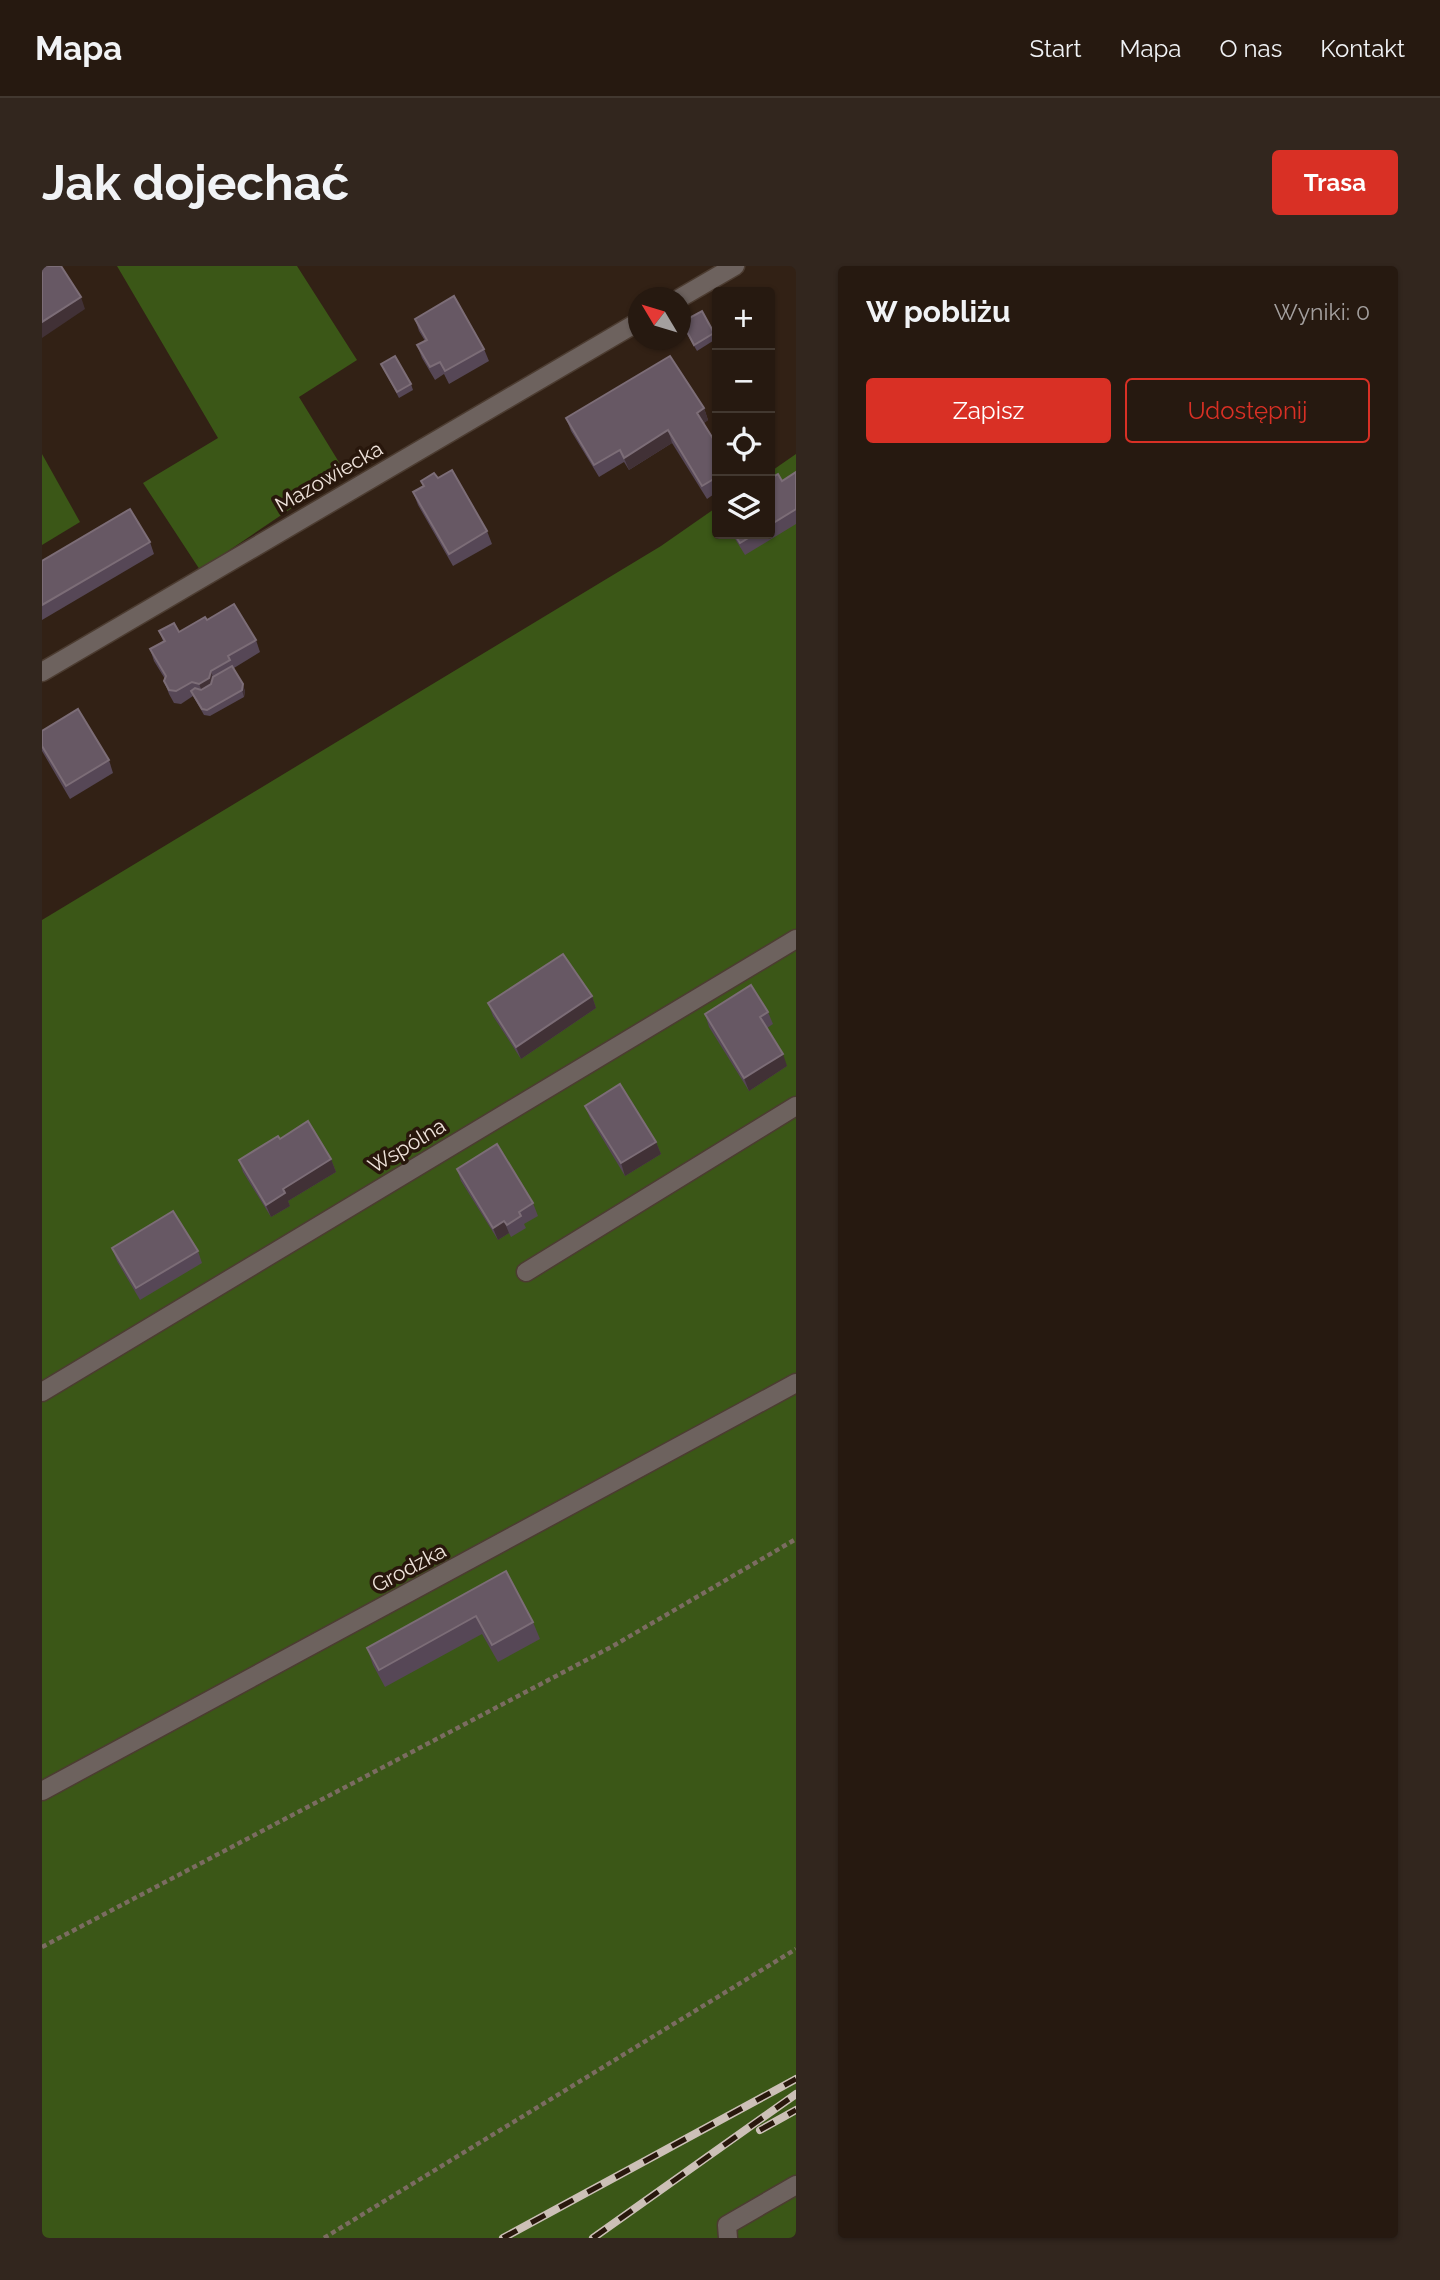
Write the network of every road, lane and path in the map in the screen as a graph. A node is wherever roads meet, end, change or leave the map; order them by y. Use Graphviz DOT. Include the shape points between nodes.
graph roads {
  1 [pos="734,266"];
  2 [pos="691,292"];
  3 [pos="628,328"];
  4 [pos="42,671"];
  5 [pos="796,939"];
  6 [pos="796,1105"];
  7 [pos="526,1272"];
  8 [pos="796,1383"];
  9 [pos="42,1392"];
  10 [pos="796,1539"];
  11 [pos="42,1791"];
  12 [pos="42,1947"];
  13 [pos="796,1949"];
  14 [pos="796,2185"];
  15 [pos="324,2238"];
  16 [pos="728,2238"];
  1 -- 2 [label="street"];
  3 -- 4 [label="street, Mazowiecka"];
  5 -- 9 [label="street, Wspólna"];
  6 -- 7 [label="street"];
  8 -- 11 [label="street, Grodzka"];
  10 -- 12 [label="path" via="612,1646"];
  13 -- 15 [label="path"];
  14 -- 16 [label="street" via="727,2225"];
}
